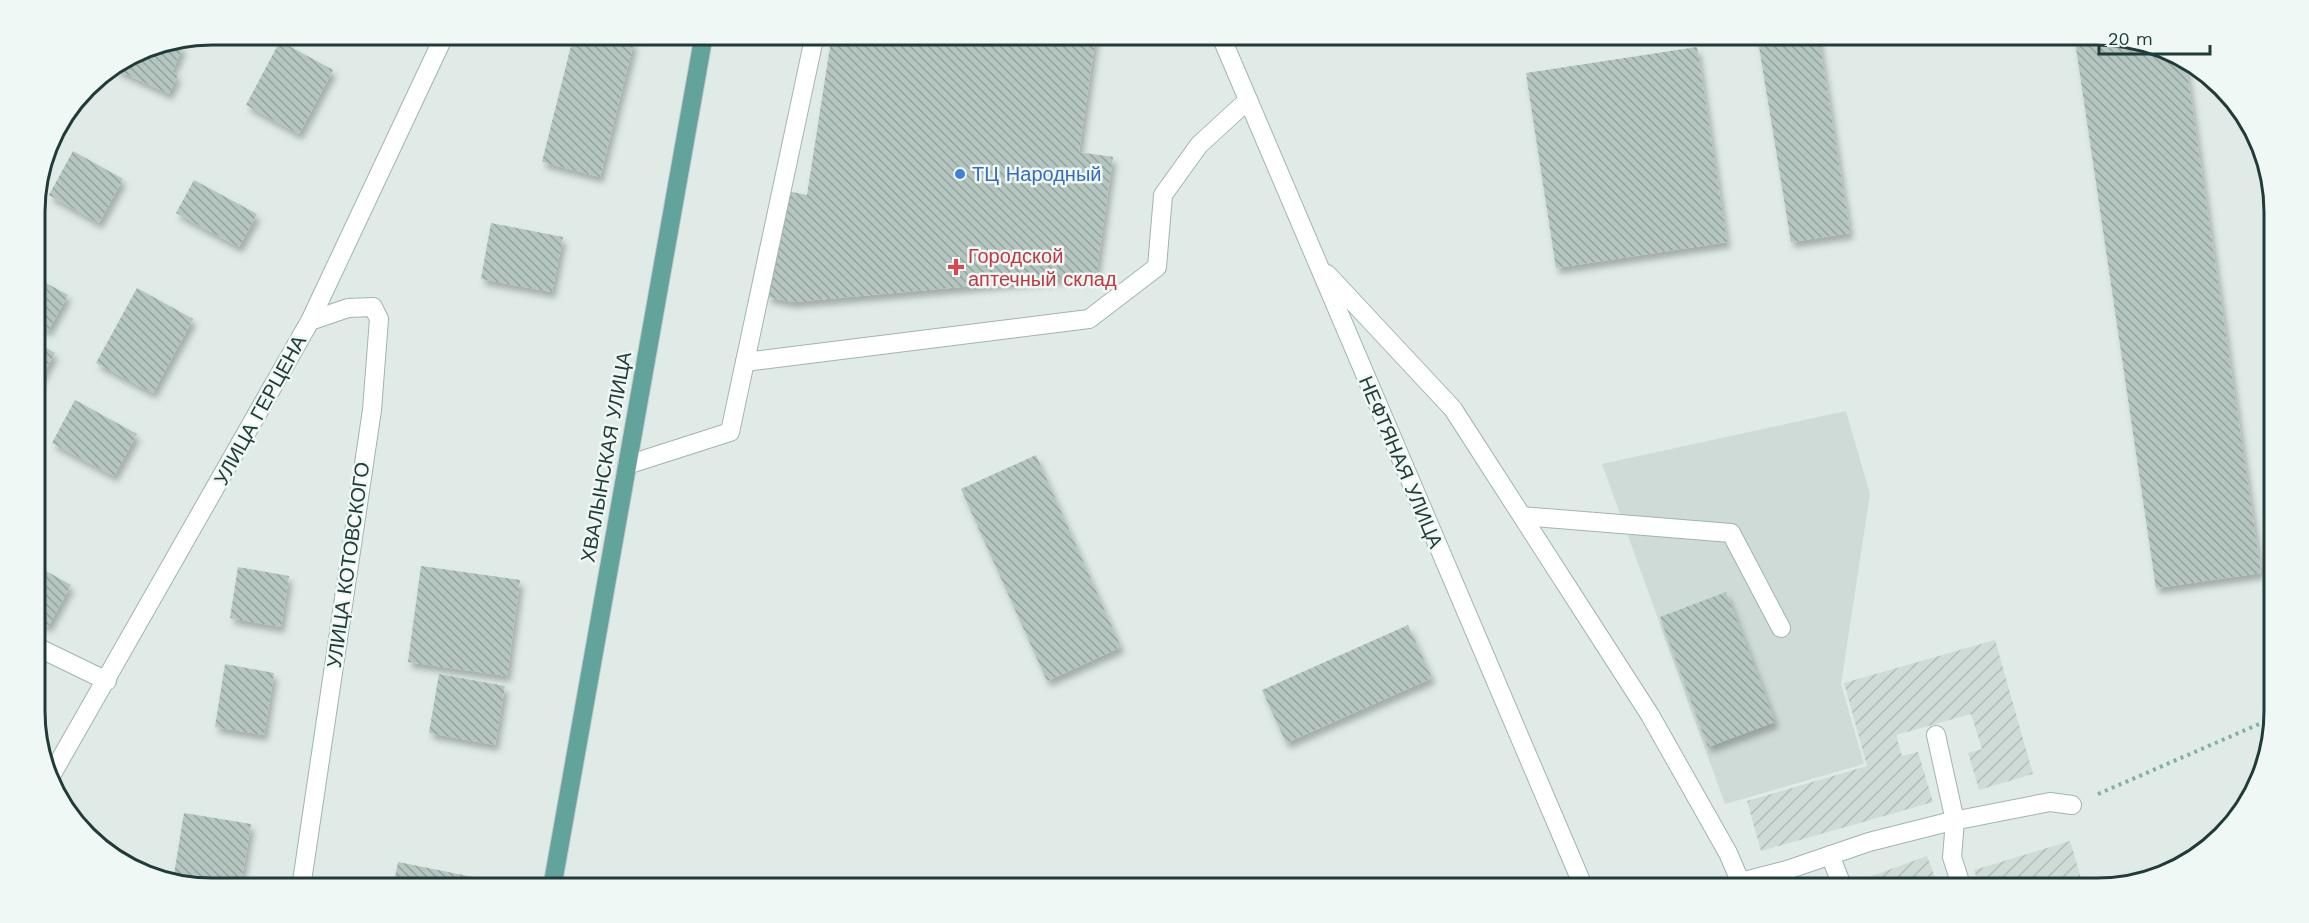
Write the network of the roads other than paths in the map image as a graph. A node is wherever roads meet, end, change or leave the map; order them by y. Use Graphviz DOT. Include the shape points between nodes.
graph roads {
  1 [pos="440,45"];
  2 [pos="702,45"];
  3 [pos="813,45"];
  4 [pos="1225,45"];
  5 [pos="1248,100"];
  6 [pos="1317,264"];
  7 [pos="310,321"];
  8 [pos="745,362"];
  9 [pos="627,465"];
  10 [pos="1522,516"];
  11 [pos="1781,628"];
  12 [pos="45,651"];
  13 [pos="107,681"];
  14 [pos="1936,735"];
  15 [pos="55,768"];
  16 [pos="2072,806"];
  17 [pos="1955,821"];
  18 [pos="1830,855"];
  19 [pos="302,878"];
  20 [pos="554,878"];
  21 [pos="1580,878"];
  22 [pos="1739,878"];
  23 [pos="1763,878"];
  24 [pos="1839,878"];
  25 [pos="1959,878"];
  1 -- 7 [label="street, УЛИЦА ГЕРЦЕНА"];
  2 -- 9 [label="main road, ХВАЛЫНСКАЯ УЛИЦА"];
  3 -- 8 [label="street"];
  4 -- 5 [label="street, НЕФТЯНАЯ УЛИЦА"];
  5 -- 6 [label="street, НЕФТЯНАЯ УЛИЦА"];
  5 -- 8 [label="street" via="1199,145 1163,195 1157,267 1089,319"];
  6 -- 10 [label="street" via="1453,409"];
  6 -- 21 [label="street, НЕФТЯНАЯ УЛИЦА"];
  7 -- 13 [label="street, УЛИЦА ГЕРЦЕНА"];
  7 -- 19 [label="street, УЛИЦА КОТОВСКОГО" via="348,308 373,307 379,319 372,410"];
  8 -- 9 [label="street" via="730,432"];
  9 -- 20 [label="main road, ХВАЛЫНСКАЯ УЛИЦА"];
  10 -- 11 [label="street" via="1731,533"];
  10 -- 22 [label="street" via="1650,715"];
  12 -- 13 [label="street"];
  13 -- 15 [label="street, УЛИЦА ГЕРЦЕНА"];
  14 -- 17 [label="street"];
  16 -- 17 [label="street" via="2050,802"];
  17 -- 18 [label="street"];
  17 -- 25 [label="street" via="1952,857"];
  18 -- 23 [label="street"];
  18 -- 24 [label="street"];
}
